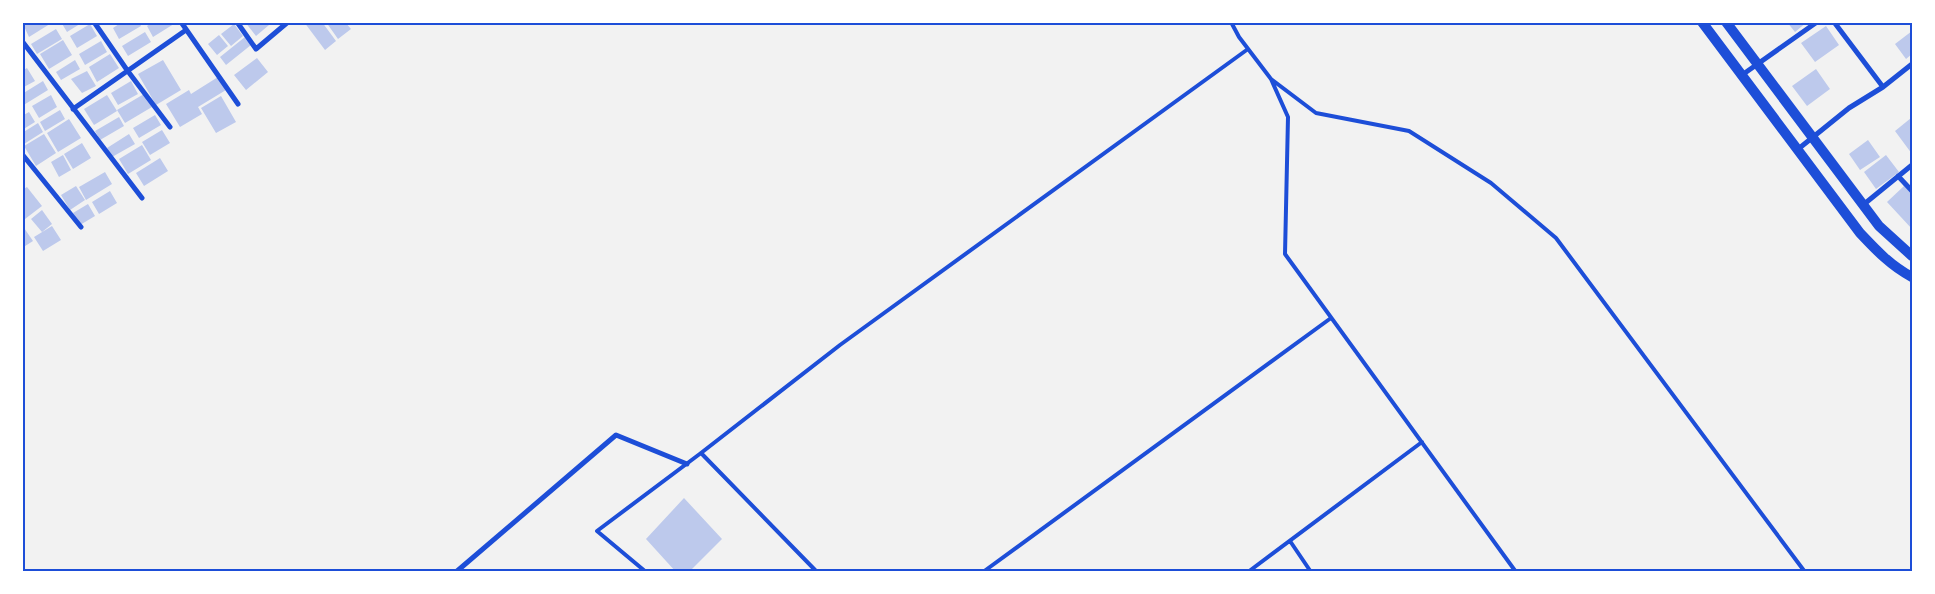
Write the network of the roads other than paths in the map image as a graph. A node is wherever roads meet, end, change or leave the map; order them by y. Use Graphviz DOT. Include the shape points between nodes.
graph roads {
  1 [pos="94,22"];
  2 [pos="181,22"];
  3 [pos="237,22"];
  4 [pos="288,22"];
  5 [pos="1231,22"];
  6 [pos="1702,22"];
  7 [pos="1726,22"];
  8 [pos="1817,22"];
  9 [pos="1834,22"];
  10 [pos="186,30"];
  11 [pos="22,41"];
  12 [pos="1248,49"];
  13 [pos="1756,64"];
  14 [pos="1912,64"];
  15 [pos="127,70"];
  16 [pos="1741,76"];
  17 [pos="1271,79"];
  18 [pos="1883,87"];
  19 [pos="238,104"];
  20 [pos="73,109"];
  21 [pos="170,127"];
  22 [pos="1812,138"];
  23 [pos="1797,150"];
  24 [pos="22,154"];
  25 [pos="1912,165"];
  26 [pos="1898,176"];
  27 [pos="1912,191"];
  28 [pos="142,198"];
  29 [pos="1862,206"];
  30 [pos="81,227"];
  31 [pos="1912,256"];
  32 [pos="1912,277"];
  33 [pos="1331,318"];
  34 [pos="1422,442"];
  35 [pos="701,453"];
  36 [pos="687,464"];
  37 [pos="1290,541"];
  38 [pos="456,572"];
  39 [pos="646,572"];
  40 [pos="817,572"];
  41 [pos="983,572"];
  42 [pos="1248,572"];
  43 [pos="1311,572"];
  44 [pos="1516,572"];
  45 [pos="1805,572"];
  1 -- 15 [label="street"];
  2 -- 10 [label="street"];
  3 -- 4 [label="street" via="256,49"];
  5 -- 12 [label="lane"];
  6 -- 16 [label="main road"];
  7 -- 13 [label="main road"];
  8 -- 13 [label="street"];
  9 -- 18 [label="street"];
  10 -- 15 [label="street"];
  10 -- 19 [label="street"];
  11 -- 20 [label="street"];
  12 -- 17 [label="lane"];
  12 -- 35 [label="lane" via="840,345"];
  13 -- 16 [label="street"];
  13 -- 22 [label="main road"];
  14 -- 18 [label="street"];
  15 -- 20 [label="street"];
  15 -- 21 [label="street"];
  16 -- 23 [label="main road"];
  17 -- 33 [label="lane" via="1288,117 1284,254"];
  17 -- 45 [label="lane" via="1316,113 1409,131 1491,183 1556,238"];
  18 -- 22 [label="street" via="1849,108"];
  20 -- 28 [label="street"];
  22 -- 23 [label="street"];
  22 -- 29 [label="main road"];
  23 -- 32 [label="main road" via="1860,233 1882,256"];
  24 -- 30 [label="street"];
  25 -- 26 [label="street"];
  26 -- 27 [label="street"];
  26 -- 29 [label="street"];
  29 -- 31 [label="main road"];
  33 -- 34 [label="lane"];
  33 -- 41 [label="lane"];
  34 -- 37 [label="lane"];
  34 -- 44 [label="lane"];
  35 -- 36 [label="lane"];
  35 -- 40 [label="lane"];
  36 -- 38 [label="street" via="616,435"];
  36 -- 39 [label="lane" via="597,531"];
  37 -- 42 [label="lane"];
  37 -- 43 [label="lane"];
}
